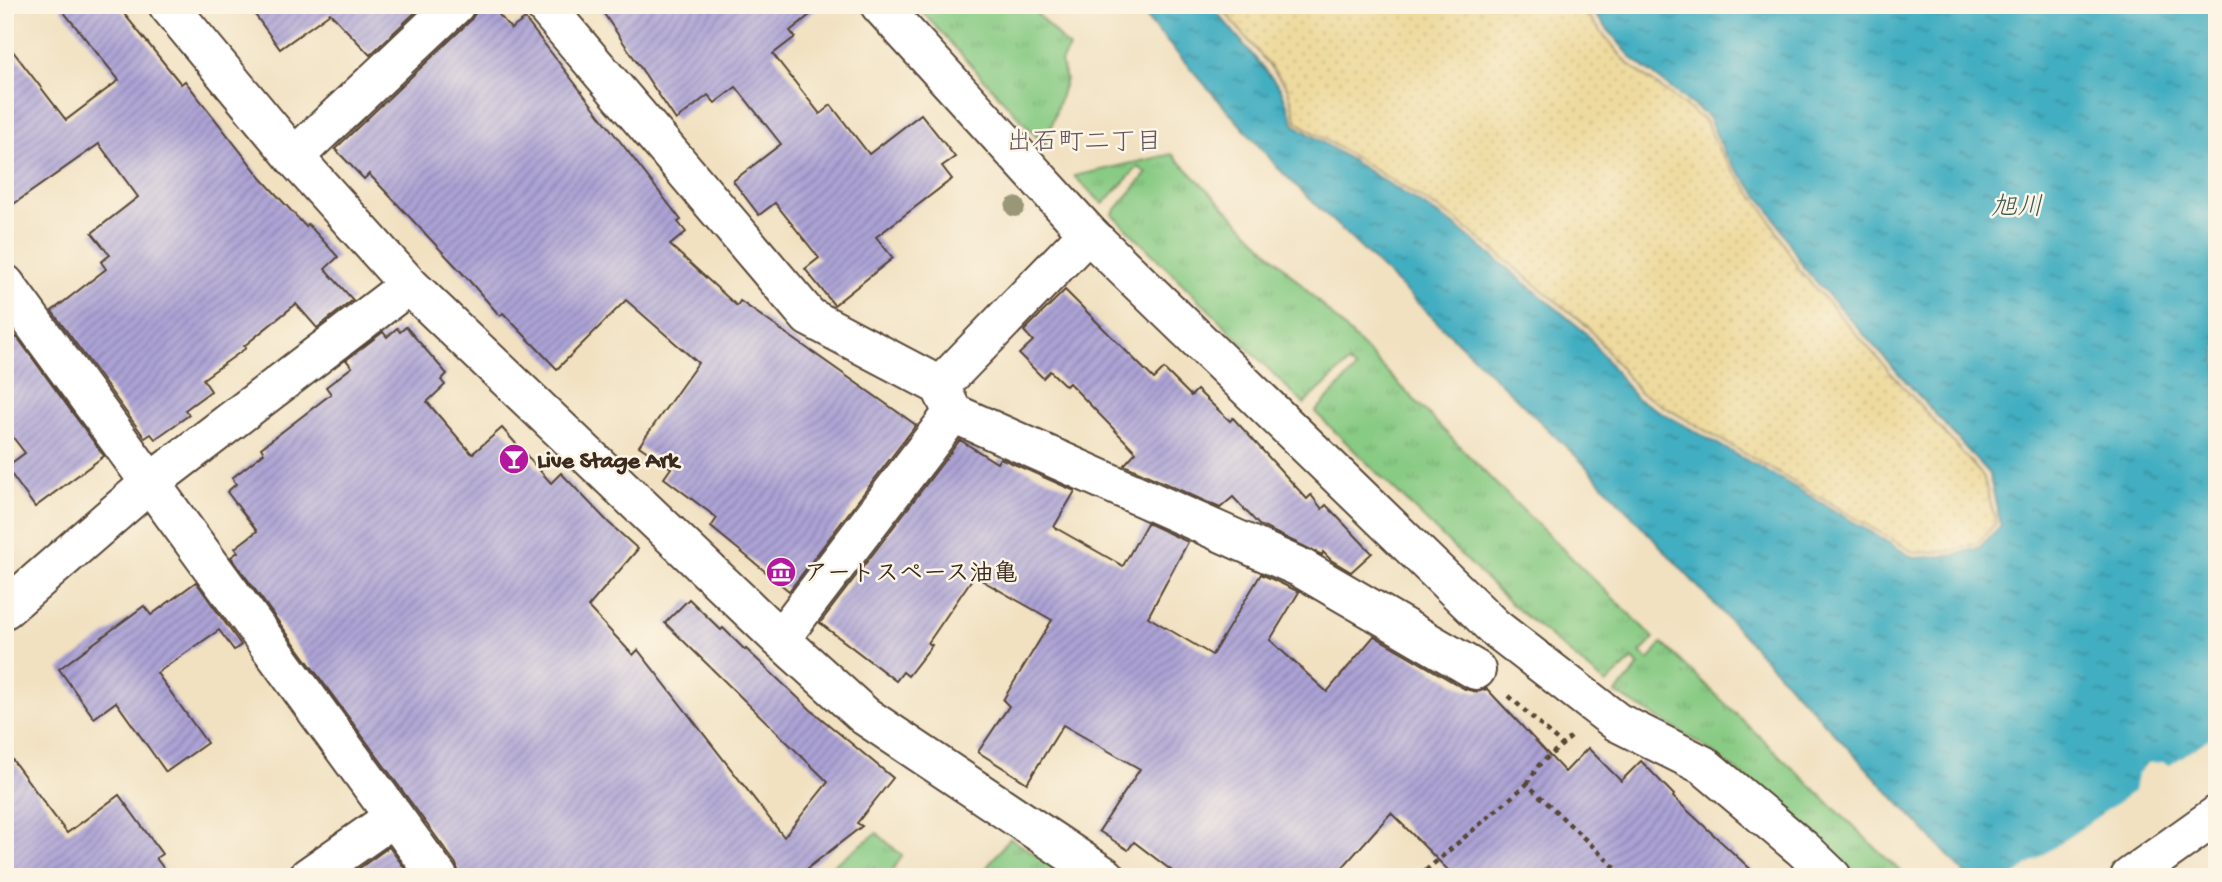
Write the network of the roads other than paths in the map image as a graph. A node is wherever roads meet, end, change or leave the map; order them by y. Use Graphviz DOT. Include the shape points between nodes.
graph roads {
  1 [pos="168,5"];
  2 [pos="455,5"];
  3 [pos="544,5"];
  4 [pos="880,5"];
  5 [pos="294,157"];
  6 [pos="1088,233"];
  7 [pos="5,284"];
  8 [pos="409,285"];
  9 [pos="946,400"];
  10 [pos="150,482"];
  11 [pos="5,609"];
  12 [pos="780,639"];
  13 [pos="1488,679"];
  14 [pos="2217,815"];
  15 [pos="394,817"];
  16 [pos="308,877"];
  17 [pos="438,877"];
  18 [pos="1106,877"];
  19 [pos="1832,877"];
  20 [pos="2130,877"];
  1 -- 5 [label="street"];
  2 -- 5 [label="street"];
  3 -- 9 [label="street" via="809,317"];
  4 -- 6 [label="street"];
  5 -- 8 [label="street"];
  6 -- 9 [label="street"];
  6 -- 19 [label="street" via="1494,627 1617,722 1703,765"];
  7 -- 10 [label="street"];
  8 -- 10 [label="street"];
  8 -- 12 [label="street"];
  9 -- 12 [label="street"];
  9 -- 13 [label="street" via="1301,568"];
  10 -- 11 [label="street"];
  10 -- 15 [label="street"];
  12 -- 18 [label="street" via="865,716"];
  14 -- 20 [label="street"];
  15 -- 16 [label="street"];
  15 -- 17 [label="street"];
}
